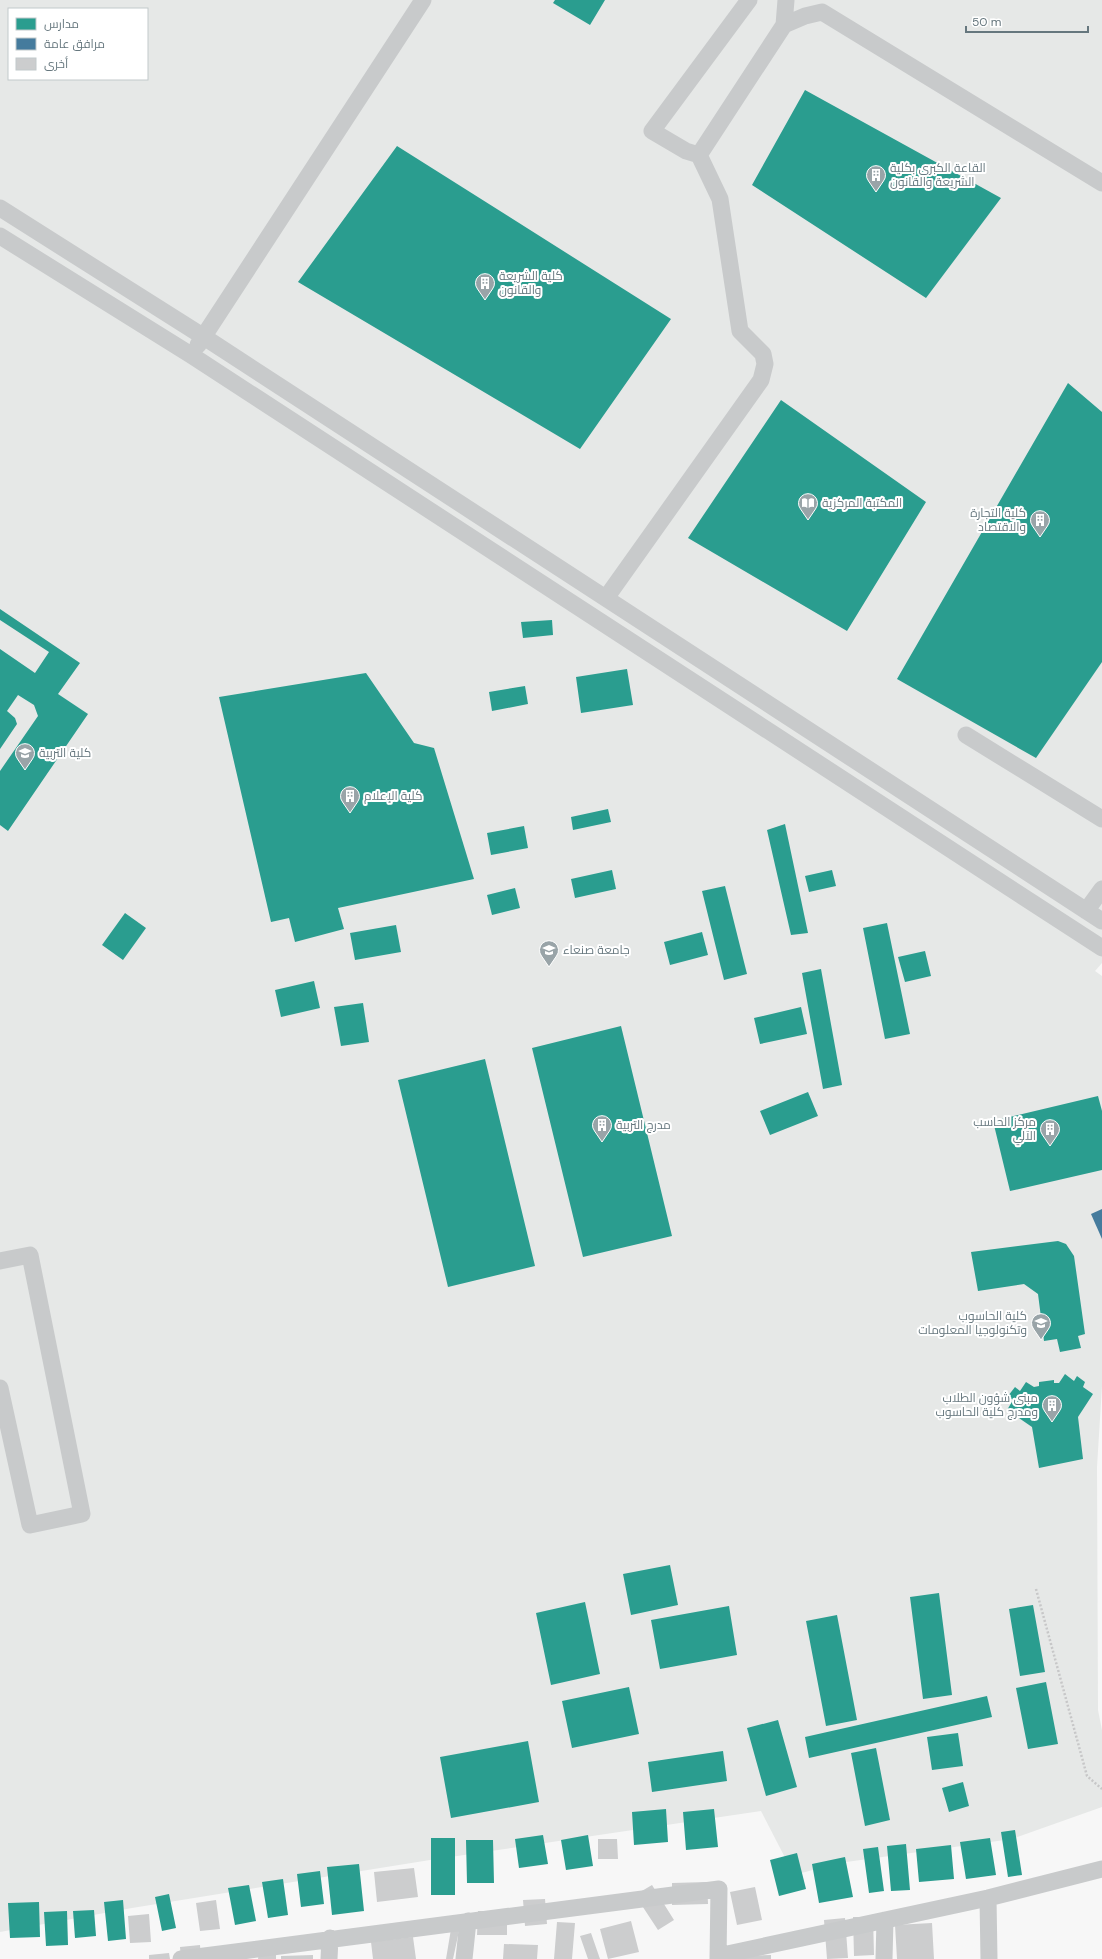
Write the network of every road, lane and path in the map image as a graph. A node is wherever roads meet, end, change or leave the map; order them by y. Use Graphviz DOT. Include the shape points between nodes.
graph roads {
  1 [pos="423,0"];
  2 [pos="749,0"];
  3 [pos="786,0"];
  4 [pos="784,24"];
  5 [pos="699,155"];
  6 [pos="1102,184"];
  7 [pos="0,208"];
  8 [pos="0,236"];
  9 [pos="204,337"];
  10 [pos="191,355"];
  11 [pos="606,598"];
  12 [pos="966,734"];
  13 [pos="1102,819"];
  14 [pos="1102,889"];
  15 [pos="1096,914"];
  16 [pos="1080,933"];
  17 [pos="1102,948"];
  18 [pos="0,1261"];
  19 [pos="0,1388"];
  20 [pos="5,1437"];
  21 [pos="1036,1589"];
  22 [pos="1102,1788"];
  23 [pos="1102,1869"];
  24 [pos="988,1898"];
  25 [pos="885,1920"];
  26 [pos="468,1921"];
  27 [pos="330,1938"];
  28 [pos="205,1957"];
  29 [pos="718,1957"];
  30 [pos="181,1959"];
  31 [pos="329,1959"];
  32 [pos="464,1959"];
  33 [pos="884,1959"];
  34 [pos="989,1959"];
  1 -- 9 [label="street"];
  2 -- 5 [label="street" via="652,131 686,151"];
  3 -- 4 [label="street"];
  4 -- 5 [label="street"];
  4 -- 6 [label="street" via="822,12"];
  5 -- 11 [label="street" via="720,200 740,331 763,354 765,364 761,380"];
  7 -- 9 [label="street"];
  8 -- 10 [label="street"];
  9 -- 10 [label="street"];
  9 -- 11 [label="street"];
  10 -- 16 [label="street"];
  11 -- 15 [label="street"];
  12 -- 13 [label="street"];
  14 -- 15 [label="street"];
  15 -- 16 [label="street"];
  16 -- 17 [label="street"];
  18 -- 20 [label="street" via="30,1255 82,1514 30,1525"];
  19 -- 20 [label="street"];
  21 -- 22 [label="path" via="1087,1776"];
  23 -- 24 [label="street"];
  24 -- 25 [label="street"];
  24 -- 34 [label="street"];
  25 -- 29 [label="street"];
  25 -- 33 [label="street"];
  26 -- 27 [label="street"];
  26 -- 29 [label="street" via="719,1889"];
  26 -- 32 [label="street"];
  27 -- 28 [label="street"];
  27 -- 31 [label="street"];
  28 -- 30 [label="street"];
}
